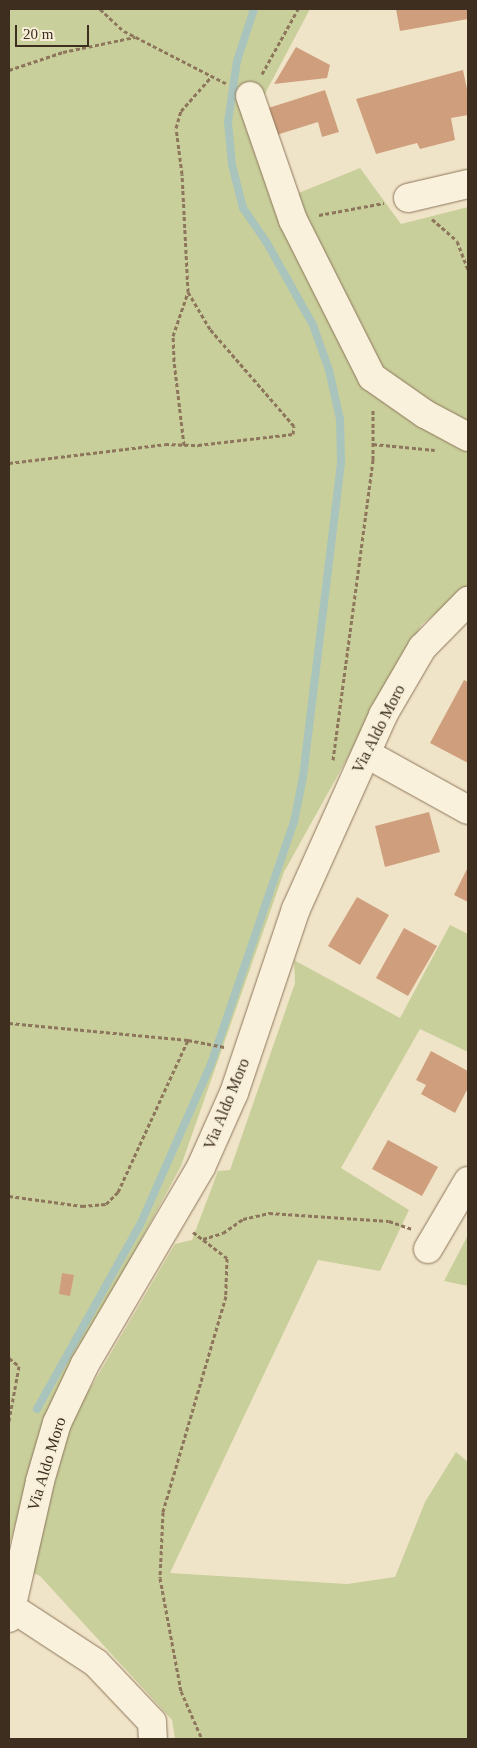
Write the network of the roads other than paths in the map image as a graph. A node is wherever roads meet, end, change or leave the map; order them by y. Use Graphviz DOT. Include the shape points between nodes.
graph roads {
  1 [pos="250,96"];
  2 [pos="468,184"];
  3 [pos="408,198"];
  4 [pos="468,437"];
  5 [pos="468,601"];
  6 [pos="367,754"];
  7 [pos="468,810"];
  8 [pos="468,1181"];
  9 [pos="432,1243"];
  10 [pos="10,1613"];
  11 [pos="153,1739"];
  1 -- 4 [label="street" via="293,220 372,377 425,414"];
  2 -- 3 [label="street"];
  5 -- 6 [label="street, Via Aldo Moro" via="422,648 383,715"];
  6 -- 7 [label="street"];
  6 -- 10 [label="street, Via Aldo Moro" via="338,811 296,909 249,1051 204,1159 173,1218 85,1364 57,1423 19,1566"];
  8 -- 9 [label="street"];
  10 -- 11 [label="street" via="96,1663 152,1722"];
}
